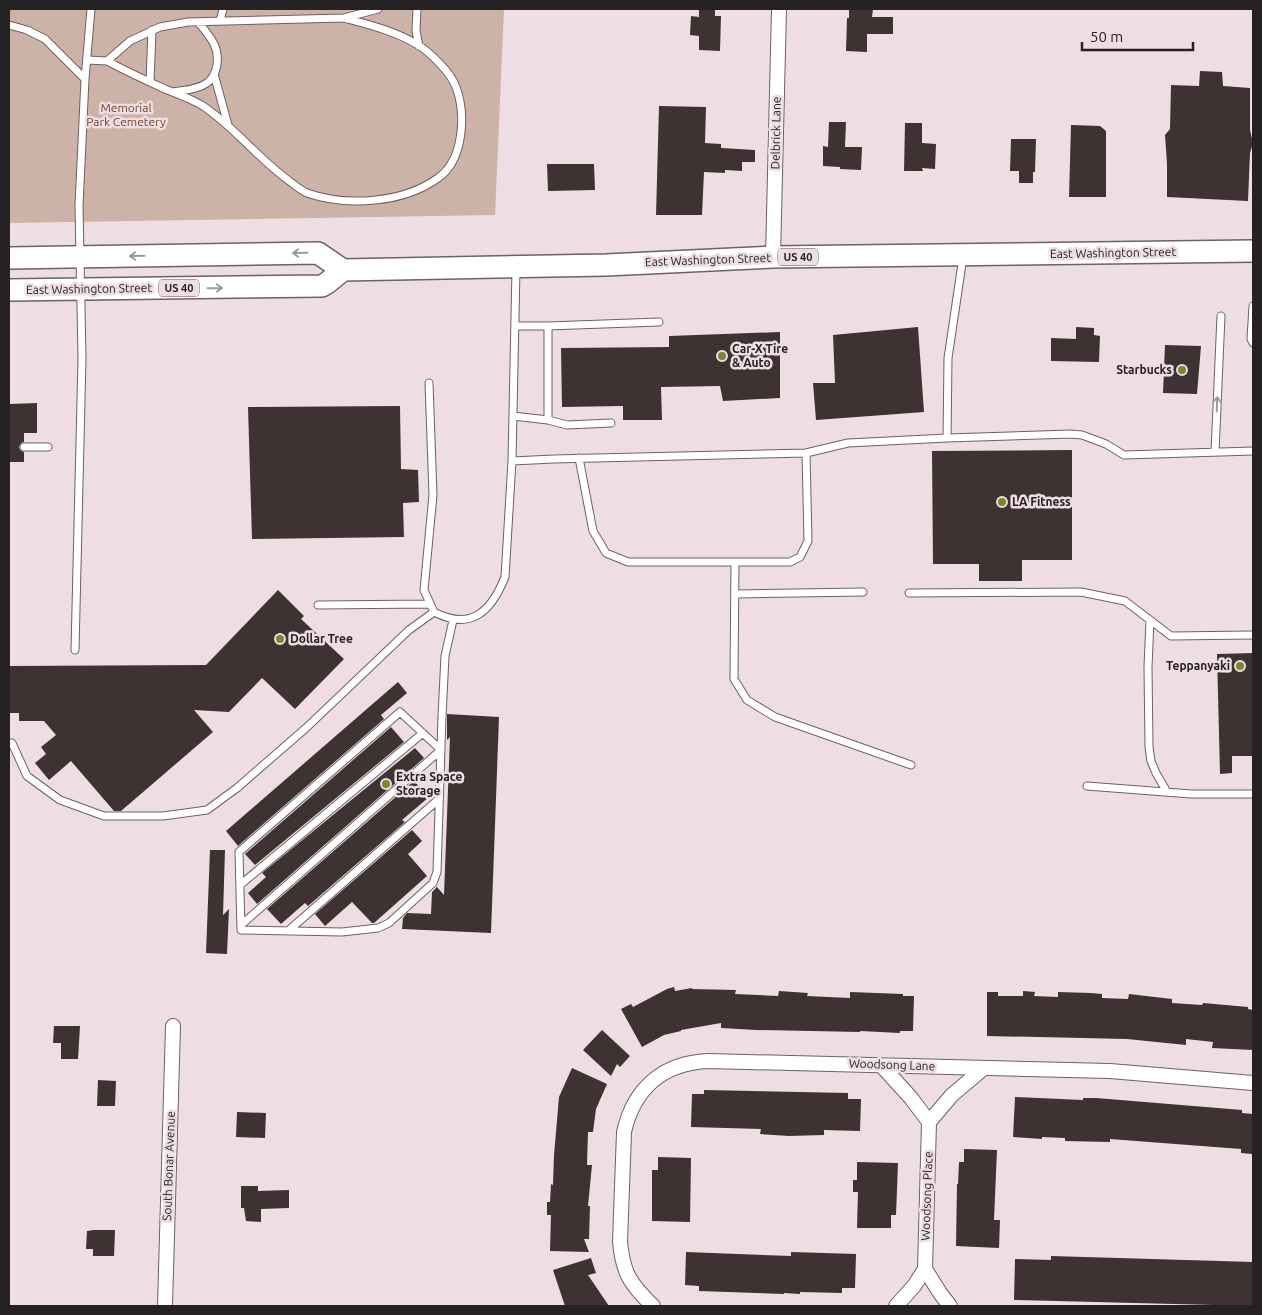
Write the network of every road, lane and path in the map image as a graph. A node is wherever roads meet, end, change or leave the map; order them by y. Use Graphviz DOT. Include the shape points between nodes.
graph roads {
  1 [pos="91,9"];
  2 [pos="223,9"];
  3 [pos="378,9"];
  4 [pos="417,9"];
  5 [pos="780,9"];
  6 [pos="344,18"];
  7 [pos="220,21"];
  8 [pos="198,22"];
  9 [pos="9,25"];
  10 [pos="152,30"];
  11 [pos="419,46"];
  12 [pos="87,60"];
  13 [pos="107,61"];
  14 [pos="214,74"];
  15 [pos="85,79"];
  16 [pos="150,82"];
  17 [pos="173,92"];
  18 [pos="228,126"];
  19 [pos="1253,251"];
  20 [pos="963,255"];
  21 [pos="80,256"];
  22 [pos="9,258"];
  23 [pos="773,258"];
  24 [pos="516,267"];
  25 [pos="344,270"];
  26 [pos="9,290"];
  27 [pos="80,290"];
  28 [pos="1253,306"];
  29 [pos="1221,316"];
  30 [pos="659,322"];
  31 [pos="514,326"];
  32 [pos="548,326"];
  33 [pos="1253,343"];
  34 [pos="429,383"];
  35 [pos="513,416"];
  36 [pos="548,420"];
  37 [pos="611,424"];
  38 [pos="946,438"];
  39 [pos="24,447"];
  40 [pos="48,447"];
  41 [pos="1253,451"];
  42 [pos="1215,452"];
  43 [pos="806,453"];
  44 [pos="579,458"];
  45 [pos="512,461"];
  46 [pos="735,562"];
  47 [pos="863,592"];
  48 [pos="909,592"];
  49 [pos="735,594"];
  50 [pos="429,604"];
  51 [pos="318,605"];
  52 [pos="434,612"];
  53 [pos="453,620"];
  54 [pos="1150,620"];
  55 [pos="1253,635"];
  56 [pos="75,650"];
  57 [pos="423,733"];
  58 [pos="9,743"];
  59 [pos="441,750"];
  60 [pos="911,765"];
  61 [pos="1087,786"];
  62 [pos="1167,792"];
  63 [pos="1253,794"];
  64 [pos="439,799"];
  65 [pos="240,885"];
  66 [pos="241,925"];
  67 [pos="288,931"];
  68 [pos="173,1026"];
  69 [pos="881,1065"];
  70 [pos="984,1068"];
  71 [pos="1253,1083"];
  72 [pos="929,1122"];
  73 [pos="924,1269"];
  74 [pos="164,1306"];
  75 [pos="653,1306"];
  76 [pos="896,1306"];
  77 [pos="950,1306"];
  1 -- 12 [label="lane"];
  2 -- 7 [label="lane"];
  3 -- 6 [label="lane"];
  4 -- 11 [label="lane"];
  5 -- 23 [label="street, Delbrick Lane"];
  6 -- 7 [label="lane"];
  6 -- 11 [label="lane" via="386,30"];
  7 -- 8 [label="lane"];
  8 -- 10 [label="lane"];
  8 -- 14 [label="lane" via="215,45 217,62"];
  9 -- 15 [label="lane" via="44,39"];
  10 -- 13 [label="lane" via="130,41"];
  10 -- 16 [label="lane"];
  11 -- 18 [label="lane" via="440,64 456,86 462,114 460,138 449,166 440,177 415,192 383,199 343,200 306,192 280,174"];
  12 -- 13 [label="lane"];
  12 -- 15 [label="lane"];
  13 -- 16 [label="lane"];
  14 -- 17 [label="lane" via="208,83 197,88"];
  14 -- 18 [label="lane"];
  15 -- 21 [label="lane"];
  16 -- 17 [label="lane"];
  17 -- 18 [label="lane" via="202,105"];
  19 -- 20 [label="main road, East Washington Street / US 40"];
  20 -- 23 [label="main road, East Washington Street / US 40"];
  20 -- 38 [label="lane" via="948,358"];
  21 -- 22 [label="main road"];
  25 -- 21 [label="main road, one-way" via="318,253"];
  21 -- 27 [label="lane"];
  23 -- 24 [label="main road, East Washington Street / US 40"];
  24 -- 25 [label="main road, East Washington Street / US 40"];
  24 -- 31 [label="lane"];
  27 -- 25 [label="main road, East Washington Street / US 40, one-way" via="322,286"];
  26 -- 27 [label="main road, East Washington Street / US 40"];
  27 -- 56 [label="lane" via="82,359"];
  28 -- 33 [label="lane"];
  42 -- 29 [label="lane, one-way"];
  30 -- 32 [label="lane"];
  31 -- 32 [label="lane"];
  31 -- 35 [label="lane"];
  32 -- 36 [label="lane"];
  34 -- 50 [label="lane" via="433,495 424,590"];
  35 -- 36 [label="lane"];
  35 -- 45 [label="lane"];
  36 -- 37 [label="lane" via="567,425"];
  38 -- 42 [label="lane" via="1071,434 1106,444 1124,455"];
  38 -- 43 [label="lane" via="848,443"];
  39 -- 40 [label="lane"];
  41 -- 42 [label="lane"];
  43 -- 44 [label="lane"];
  43 -- 46 [label="lane" via="808,541 800,557 790,562"];
  44 -- 45 [label="lane"];
  44 -- 46 [label="lane" via="592,531 606,553 628,562"];
  45 -- 53 [label="lane" via="505,577 492,604 480,614 467,620"];
  46 -- 49 [label="lane"];
  47 -- 49 [label="lane"];
  48 -- 54 [label="lane" via="1081,592 1125,601"];
  49 -- 60 [label="lane" via="734,679 747,700 775,717"];
  50 -- 51 [label="lane"];
  50 -- 52 [label="lane"];
  52 -- 53 [label="lane"];
  52 -- 58 [label="lane" via="409,630 299,734 207,810 163,816 104,816 60,800 27,776 12,743"];
  53 -- 59 [label="lane" via="446,656"];
  54 -- 55 [label="lane" via="1171,636"];
  54 -- 62 [label="lane" via="1149,747 1151,761"];
  57 -- 59 [label="lane"];
  57 -- 65 [label="lane"];
  57 -- 65 [label="lane" via="400,712 239,852"];
  59 -- 64 [label="lane"];
  59 -- 66 [label="lane"];
  61 -- 62 [label="lane"];
  62 -- 63 [label="lane"];
  64 -- 67 [label="lane"];
  64 -- 67 [label="lane" via="437,872 433,883 390,923 378,928 342,932"];
  65 -- 66 [label="lane"];
  66 -- 67 [label="lane" via="241,930"];
  68 -- 74 [label="street, South Bonar Avenue"];
  69 -- 70 [label="street, Woodsong Lane"];
  69 -- 72 [label="street"];
  69 -- 75 [label="street, Woodsong Lane" via="708,1061 672,1068 647,1086 627,1118 623,1143 620,1242 626,1274"];
  70 -- 71 [label="street, Woodsong Lane" via="1110,1071"];
  70 -- 72 [label="street" via="952,1095"];
  72 -- 73 [label="street, Woodsong Place"];
  73 -- 76 [label="street"];
  73 -- 77 [label="street"];
}
